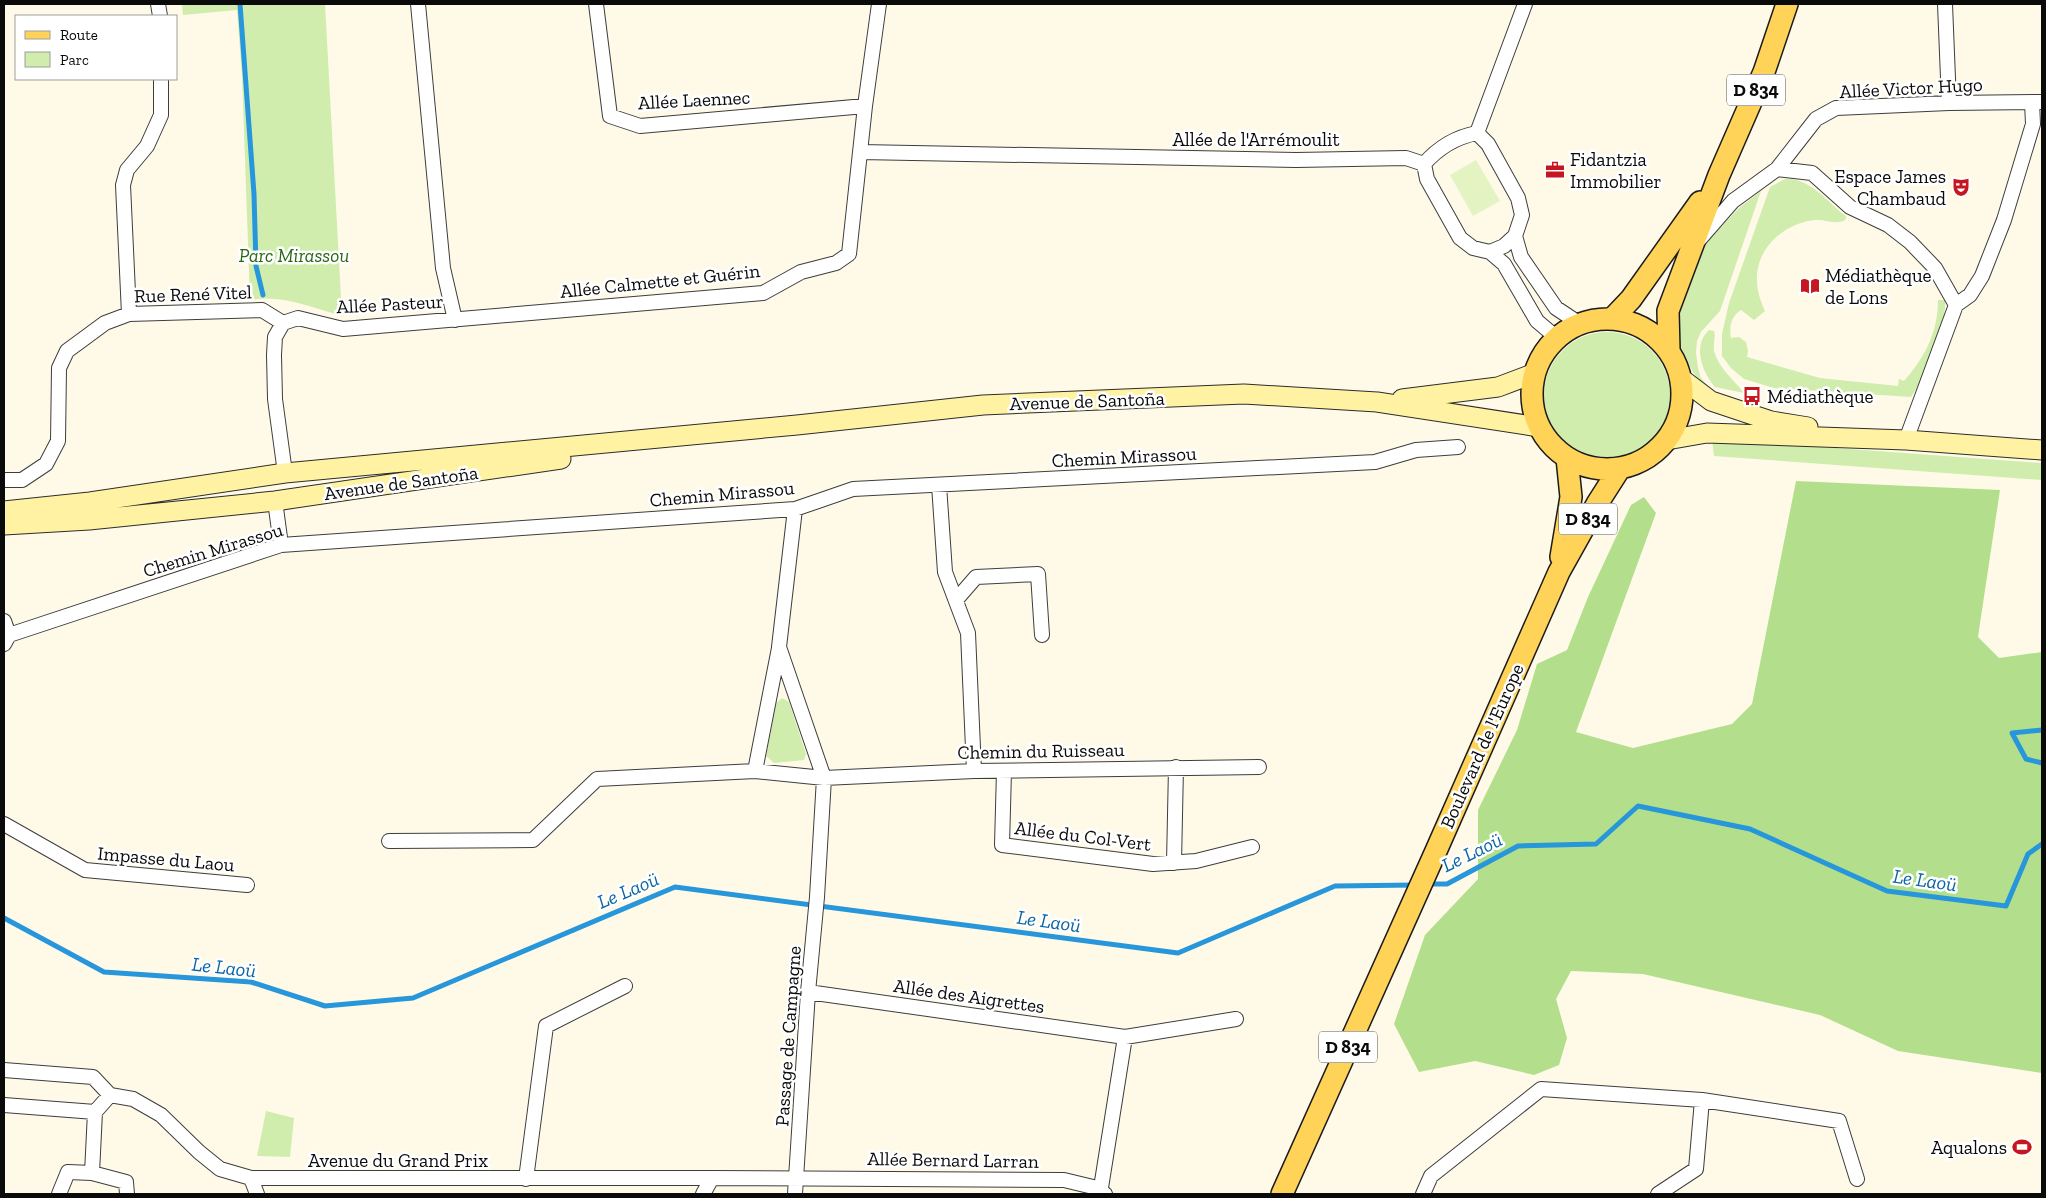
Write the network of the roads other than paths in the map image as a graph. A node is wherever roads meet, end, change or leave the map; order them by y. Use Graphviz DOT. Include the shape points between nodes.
graph roads {
  1 [pos="418,4"];
  2 [pos="596,4"];
  3 [pos="879,4"];
  4 [pos="1525,4"];
  5 [pos="1787,4"];
  6 [pos="1945,4"];
  7 [pos="160,80"];
  8 [pos="2037,102"];
  9 [pos="1949,103"];
  10 [pos="865,106"];
  11 [pos="1477,133"];
  12 [pos="860,152"];
  13 [pos="1424,164"];
  14 [pos="1777,168"];
  15 [pos="1719,175"];
  16 [pos="1515,236"];
  17 [pos="1690,250"];
  18 [pos="1490,252"];
  19 [pos="1956,305"];
  20 [pos="129,314"];
  21 [pos="1612,319"];
  22 [pos="455,320"];
  23 [pos="283,323"];
  24 [pos="1580,324"];
  25 [pos="1557,338"];
  26 [pos="1669,350"];
  27 [pos="1535,373"];
  28 [pos="1682,379"];
  29 [pos="1377,402"];
  30 [pos="797,425"];
  31 [pos="1539,427"];
  32 [pos="1869,438"];
  33 [pos="1667,440"];
  34 [pos="1906,440"];
  35 [pos="1458,447"];
  36 [pos="2042,450"];
  37 [pos="448,458"];
  38 [pos="1567,458"];
  39 [pos="1620,468"];
  40 [pos="285,474"];
  41 [pos="4,480"];
  42 [pos="939,485"];
  43 [pos="275,501"];
  44 [pos="795,509"];
  45 [pos="4,511"];
  46 [pos="4,525"];
  47 [pos="281,545"];
  48 [pos="1559,572"];
  49 [pos="956,600"];
  50 [pos="4,621"];
  51 [pos="1042,636"];
  52 [pos="6,639"];
  53 [pos="779,647"];
  54 [pos="1176,767"];
  55 [pos="1259,767"];
  56 [pos="974,770"];
  57 [pos="755,771"];
  58 [pos="1004,771"];
  59 [pos="824,778"];
  60 [pos="4,824"];
  61 [pos="389,841"];
  62 [pos="1252,847"];
  63 [pos="1174,863"];
  64 [pos="248,885"];
  65 [pos="625,986"];
  66 [pos="808,992"];
  67 [pos="1236,1019"];
  68 [pos="1125,1037"];
  69 [pos="4,1070"];
  70 [pos="110,1095"];
  71 [pos="1702,1100"];
  72 [pos="4,1105"];
  73 [pos="95,1112"];
  74 [pos="92,1173"];
  75 [pos="251,1178"];
  76 [pos="712,1178"];
  77 [pos="797,1178"];
  78 [pos="526,1179"];
  79 [pos="1857,1179"];
  80 [pos="1102,1193"];
  81 [pos="58,1194"];
  82 [pos="127,1194"];
  83 [pos="257,1194"];
  84 [pos="703,1194"];
  85 [pos="795,1194"];
  86 [pos="1282,1194"];
  87 [pos="1423,1194"];
  88 [pos="1658,1194"];
  1 -- 22 [label="street, Allée Pasteur" via="443,268"];
  2 -- 10 [label="street, Allée Laennec" via="610,116 640,126"];
  3 -- 10 [label="street, Allée Calmette et Guérin"];
  4 -- 11 [label="street"];
  5 -- 15 [label="main road, D 834" via="1764,72"];
  6 -- 9 [label="street"];
  7 -- 20 [label="street" via="161,115 147,146 126,170 122,185"];
  8 -- 9 [label="street, Allée Victor Hugo"];
  8 -- 19 [label="street" via="2004,220 1982,276 1970,296"];
  9 -- 14 [label="street, Allée Victor Hugo" via="1836,108 1816,119"];
  10 -- 12 [label="street, Allée Calmette et Guérin"];
  11 -- 13 [label="street" via="1462,135 1434,152"];
  11 -- 16 [label="street" via="1488,144 1518,198 1522,215"];
  12 -- 13 [label="street, Allée de l'Arrémoulit" via="1296,160 1406,158"];
  12 -- 22 [label="street, Allée Calmette et Guérin" via="849,254 836,263 800,272 763,293"];
  13 -- 18 [label="street" via="1428,179 1460,238 1473,248"];
  14 -- 17 [label="street, Allée Victor Hugo" via="1734,201"];
  14 -- 19 [label="street" via="1812,173 1850,206 1888,225 1935,268"];
  15 -- 17 [label="main road, D 834"];
  15 -- 21 [label="main road, D 834" via="1631,299"];
  16 -- 18 [label="street"];
  16 -- 24 [label="street" via="1520,257 1556,308"];
  17 -- 26 [label="main road, D 834" via="1668,311"];
  18 -- 25 [label="street" via="1504,264 1537,321"];
  19 -- 34 [label="street"];
  20 -- 23 [label="street, Rue René Vitel" via="262,310"];
  20 -- 41 [label="street, Rue René Vitel" via="105,323 68,351 59,368 58,441 46,464 22,480"];
  21 -- 24 [label="main road"];
  21 -- 26 [label="main road" via="1644,328"];
  22 -- 23 [label="street, Allée Pasteur" via="343,329 298,318"];
  23 -- 40 [label="street" via="275,337 274,355 275,399"];
  24 -- 25 [label="main road"];
  25 -- 27 [label="main road" via="1540,360"];
  26 -- 28 [label="main road"];
  27 -- 29 [label="main road, Avenue de Santoña" via="1498,387"];
  27 -- 31 [label="main road" via="1532,400"];
  28 -- 32 [label="main road" via="1711,401 1772,421"];
  28 -- 33 [label="main road" via="1683,401 1678,422"];
  29 -- 30 [label="main road, Avenue de Santoña" via="1235,394 983,405"];
  29 -- 31 [label="main road, Avenue de Santoña"];
  30 -- 37 [label="main road, Avenue de Santoña"];
  30 -- 43 [label="main road, Avenue de Santoña"];
  31 -- 38 [label="main road"];
  32 -- 33 [label="main road" via="1706,433"];
  32 -- 34 [label="main road"];
  33 -- 39 [label="main road" via="1646,459"];
  34 -- 36 [label="main road"];
  35 -- 42 [label="street, Chemin Mirassou" via="1416,450 1375,462"];
  37 -- 40 [label="main road, Avenue de Santoña"];
  37 -- 43 [label="main road" via="363,477 276,486"];
  38 -- 39 [label="main road" via="1592,468"];
  38 -- 48 [label="main road, Boulevard de l'Europe / D 834" via="1570,497"];
  39 -- 48 [label="main road, Boulevard de l'Europe / D 834"];
  40 -- 45 [label="main road, Avenue de Santoña"];
  42 -- 44 [label="street, Chemin Mirassou" via="853,490"];
  42 -- 49 [label="street" via="945,572"];
  43 -- 46 [label="main road, Avenue de Santoña" via="89,520"];
  43 -- 47 [label="street"];
  44 -- 47 [label="street, Chemin Mirassou"];
  44 -- 53 [label="street"];
  47 -- 52 [label="street, Chemin Mirassou"];
  48 -- 86 [label="main road, Boulevard de l'Europe / D 834"];
  49 -- 51 [label="street" via="976,577 1038,574"];
  49 -- 56 [label="street" via="968,633"];
  50 -- 52 [label="street"];
  53 -- 57 [label="street"];
  53 -- 59 [label="street"];
  54 -- 55 [label="street, Chemin du Ruisseau"];
  54 -- 58 [label="street, Chemin du Ruisseau"];
  54 -- 63 [label="street, Allée du Col-Vert"];
  56 -- 58 [label="street, Chemin du Ruisseau"];
  56 -- 59 [label="street, Chemin du Ruisseau"];
  57 -- 59 [label="street, Chemin du Ruisseau"];
  57 -- 61 [label="street, Chemin du Ruisseau" via="597,778 533,840"];
  58 -- 63 [label="street, Allée du Col-Vert" via="1002,845 1153,864"];
  59 -- 66 [label="street, Passage de Campagne"];
  60 -- 64 [label="street, Impasse du Laou" via="85,870"];
  62 -- 63 [label="street, Allée du Col-Vert"];
  65 -- 78 [label="street" via="546,1026"];
  66 -- 68 [label="street, Allée des Aigrettes"];
  66 -- 77 [label="street, Passage de Campagne"];
  67 -- 68 [label="street, Allée des Aigrettes"];
  68 -- 80 [label="street"];
  69 -- 70 [label="street" via="93,1077"];
  70 -- 73 [label="street"];
  70 -- 75 [label="street, Avenue du Grand Prix" via="133,1099 161,1115 220,1169"];
  71 -- 79 [label="street" via="1839,1121"];
  71 -- 87 [label="street" via="1541,1089 1431,1176"];
  71 -- 88 [label="street" via="1696,1169"];
  72 -- 73 [label="street"];
  73 -- 74 [label="street"];
  74 -- 81 [label="street" via="68,1172"];
  74 -- 82 [label="street" via="126,1182"];
  75 -- 78 [label="street, Avenue du Grand Prix"];
  75 -- 83 [label="street"];
  76 -- 77 [label="street, Allée Bernard Larran"];
  76 -- 78 [label="street, Avenue du Grand Prix"];
  76 -- 84 [label="street"];
  77 -- 80 [label="street, Allée Bernard Larran" via="1064,1180"];
  77 -- 85 [label="street, Passage de Campagne"];
}
